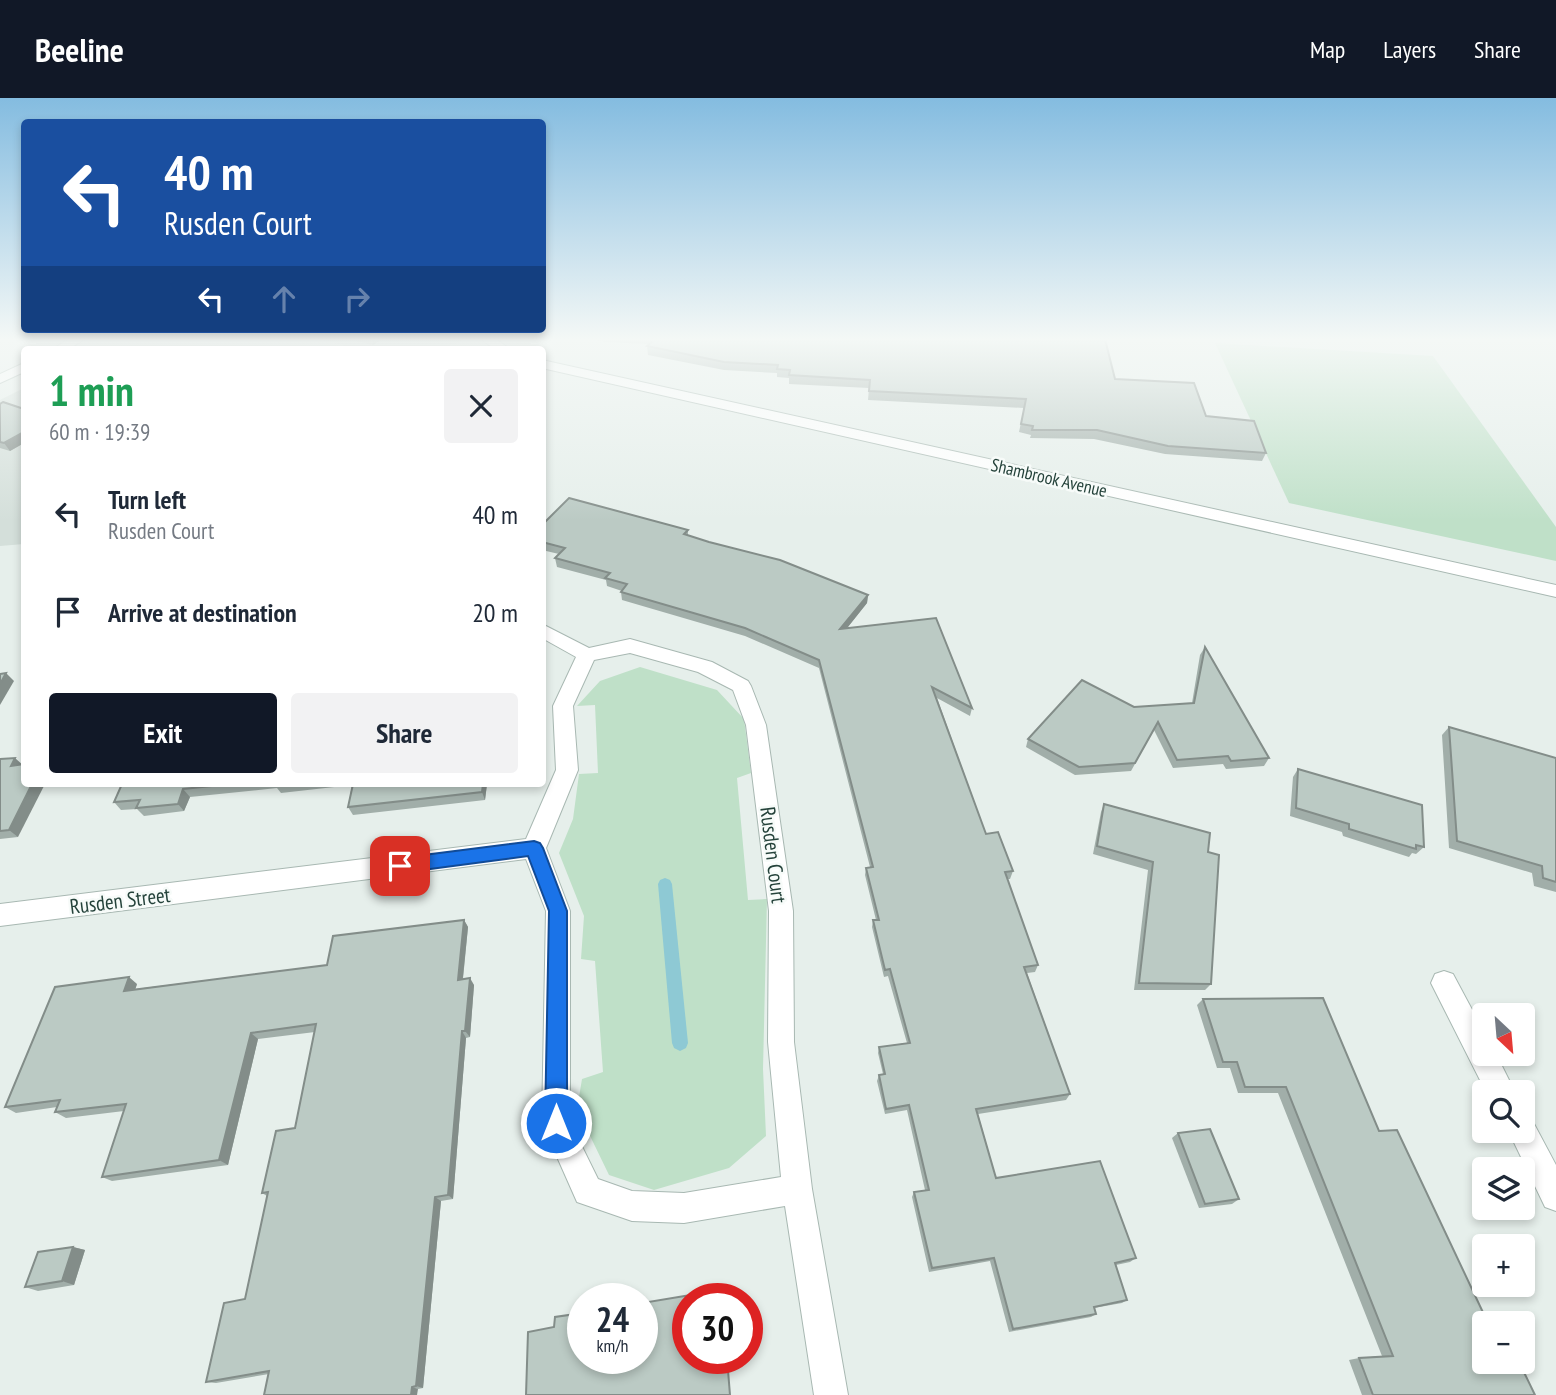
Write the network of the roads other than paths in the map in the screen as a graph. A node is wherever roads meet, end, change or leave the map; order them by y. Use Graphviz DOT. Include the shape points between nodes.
graph roads {
  1 [pos="700,400"];
  2 [pos="1556,592"];
  3 [pos="546,632"];
  4 [pos="587,655"];
  5 [pos="534,848"];
  6 [pos="0,915"];
  7 [pos="1444,983"];
  8 [pos="1496,1080"];
  9 [pos="1529,1143"];
  10 [pos="797,1189"];
  11 [pos="1556,1196"];
  12 [pos="831,1395"];
  1 -- 2 [label="street, Shambrook Avenue"];
  3 -- 4 [label="street"];
  4 -- 5 [label="street" via="564,706 567,770"];
  4 -- 10 [label="street, Rusden Court" via="630,646 705,667 741,687 756,724 781,911 780,1042"];
  5 -- 6 [label="street, Rusden Street"];
  5 -- 10 [label="street" via="558,911 556,1123 588,1191 632,1206 684,1208"];
  7 -- 8 [label="street"];
  9 -- 11 [label="street"];
  10 -- 12 [label="street, Rusden Court"];
}
